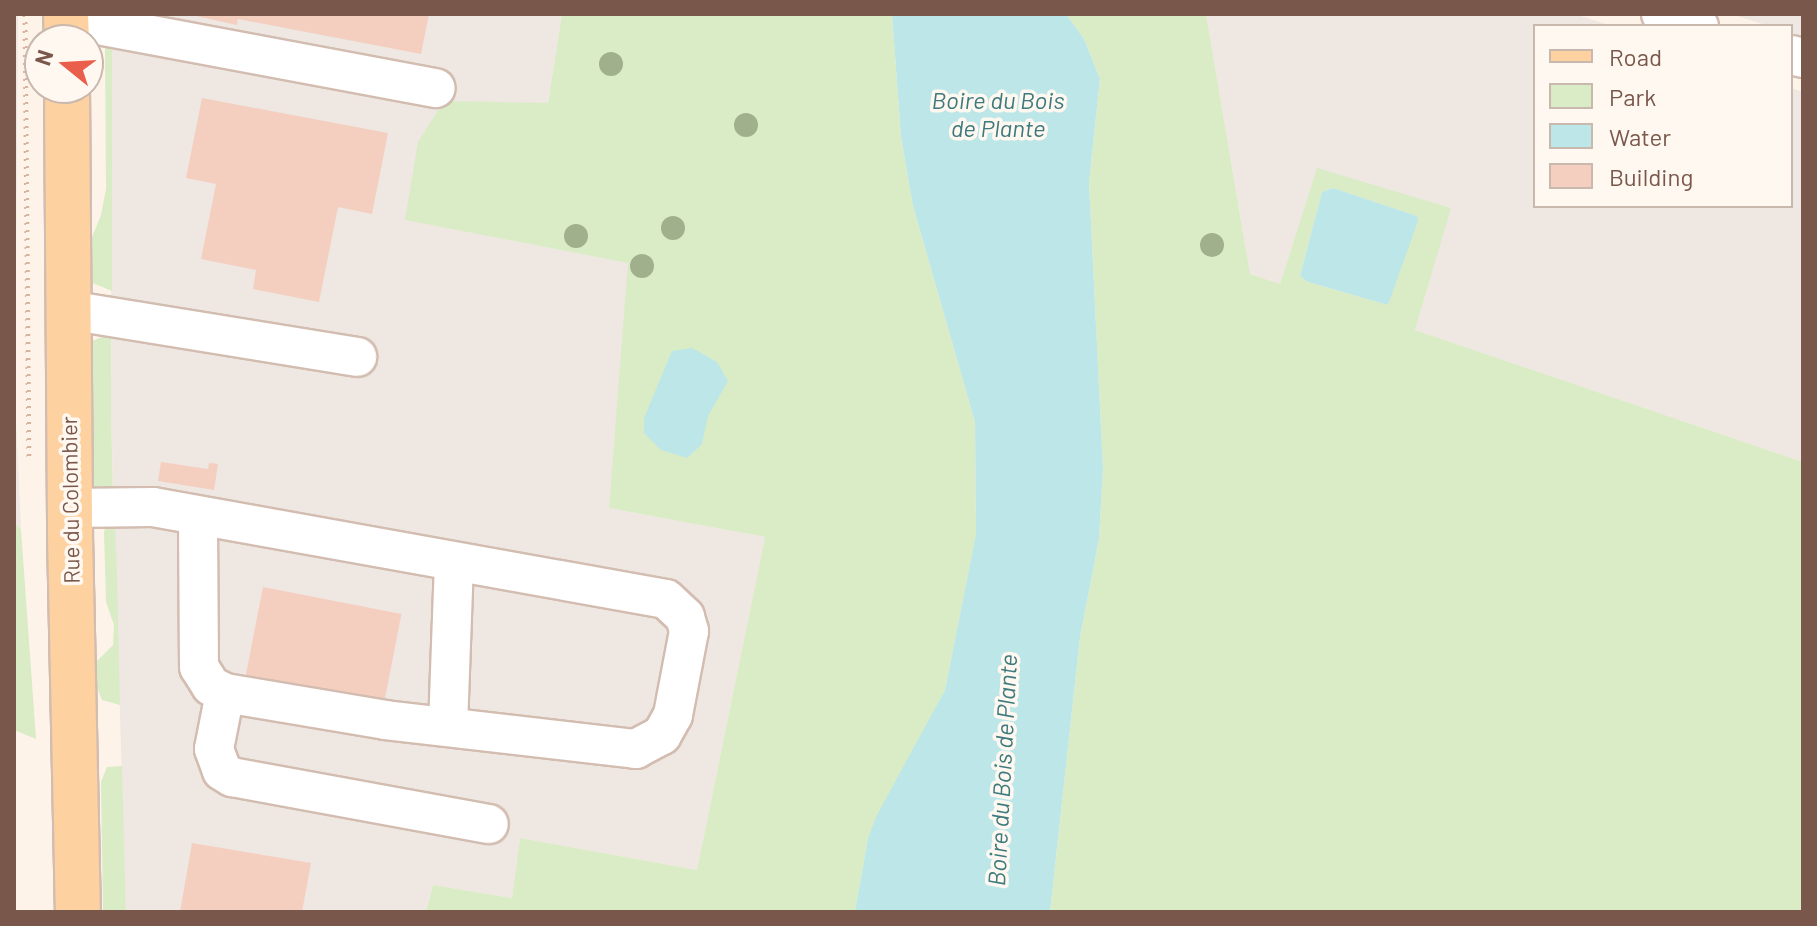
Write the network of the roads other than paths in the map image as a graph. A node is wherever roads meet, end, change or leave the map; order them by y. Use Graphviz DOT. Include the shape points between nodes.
graph roads {
  1 [pos="1661,14"];
  2 [pos="1693,24"];
  3 [pos="104,31"];
  4 [pos="436,88"];
  5 [pos="67,104"];
  6 [pos="68,310"];
  7 [pos="357,357"];
  8 [pos="69,508"];
  9 [pos="198,516"];
  10 [pos="454,562"];
  11 [pos="225,693"];
  12 [pos="448,726"];
  13 [pos="489,824"];
  14 [pos="78,912"];
  1 -- 2 [label="street"];
  3 -- 4 [label="street"];
  5 -- 6 [label="main road, Rue du Colombier"];
  6 -- 7 [label="street"];
  6 -- 8 [label="main road, Rue du Colombier"];
  8 -- 9 [label="street" via="153,507"];
  8 -- 14 [label="main road, Rue du Colombier"];
  9 -- 10 [label="street"];
  9 -- 11 [label="street" via="199,667 211,686"];
  10 -- 12 [label="street"];
  10 -- 12 [label="street" via="666,599 685,617 689,631 673,715 650,744 636,749"];
  11 -- 12 [label="street"];
  11 -- 13 [label="street" via="214,749 222,771 232,777"];
}
